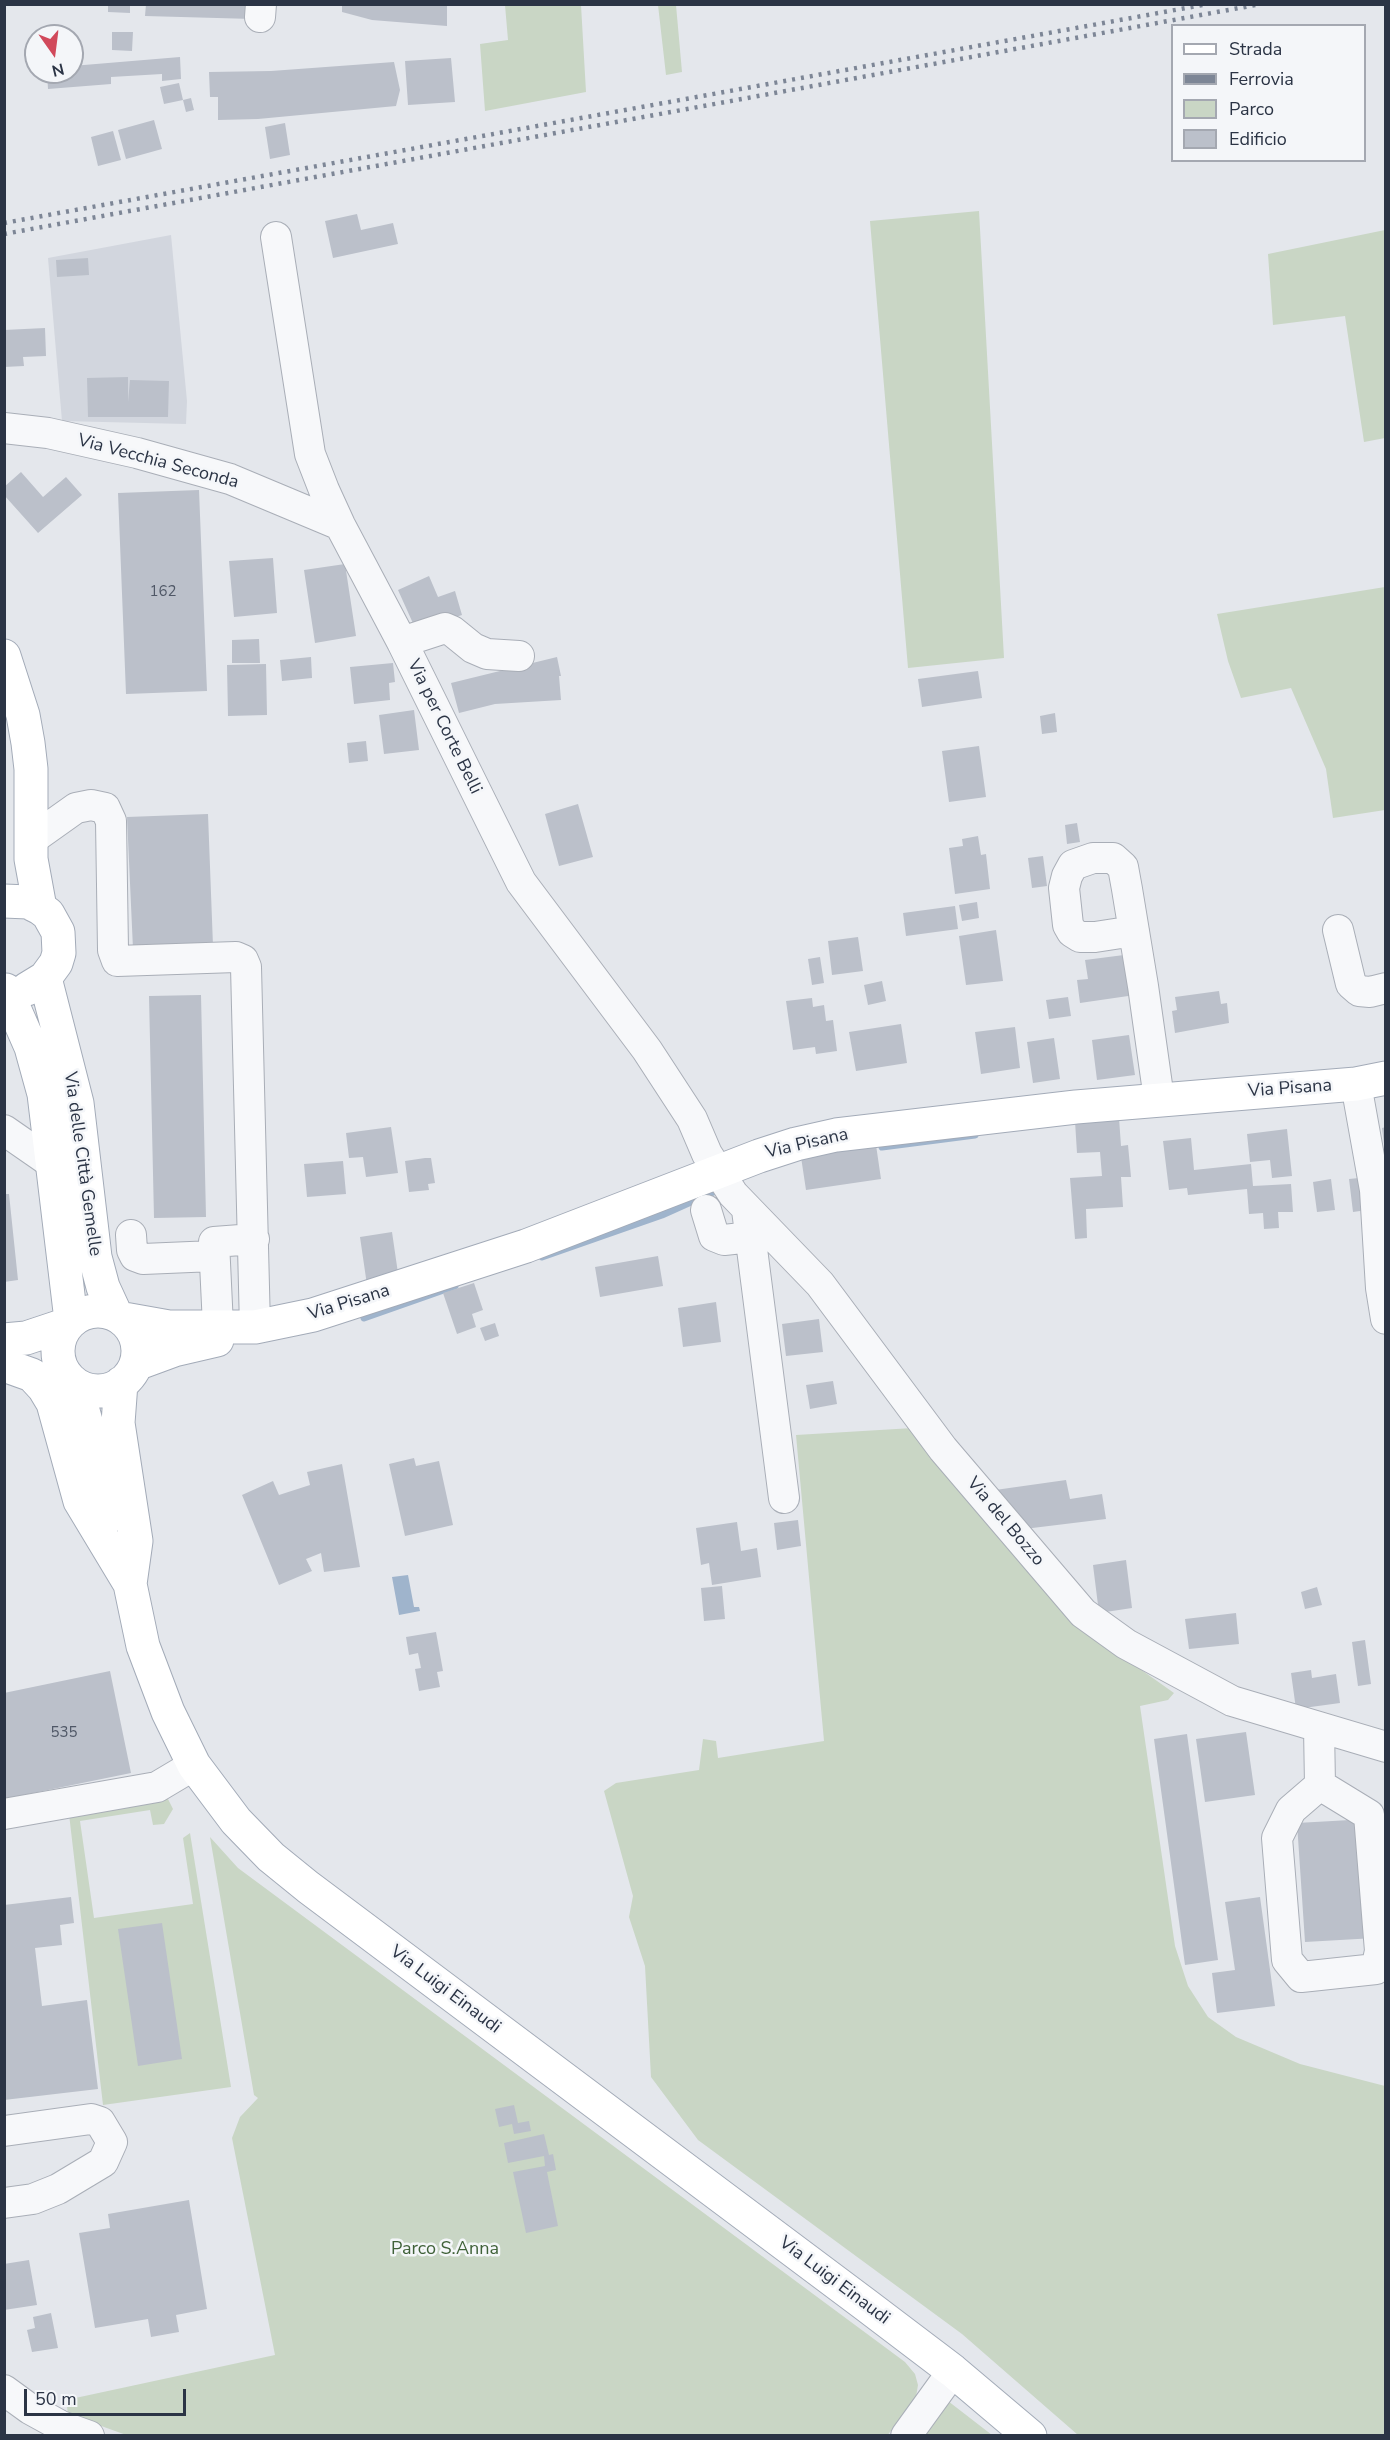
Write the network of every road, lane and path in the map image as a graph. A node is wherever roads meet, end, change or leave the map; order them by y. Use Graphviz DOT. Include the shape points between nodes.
graph roads {
  1 [pos="276,237"];
  2 [pos="4,428"];
  3 [pos="340,525"];
  4 [pos="402,642"];
  5 [pos="4,656"];
  6 [pos="519,656"];
  7 [pos="31,840"];
  8 [pos="4,901"];
  9 [pos="40,908"];
  10 [pos="1338,930"];
  11 [pos="1134,931"];
  12 [pos="45,978"];
  13 [pos="1386,987"];
  14 [pos="5,989"];
  15 [pos="1364,1090"];
  16 [pos="1159,1099"];
  17 [pos="4,1130"];
  18 [pos="53,1164"];
  19 [pos="734,1199"];
  20 [pos="706,1210"];
  21 [pos="92,1228"];
  22 [pos="131,1235"];
  23 [pos="254,1239"];
  24 [pos="214,1256"];
  25 [pos="119,1316"];
  26 [pos="1386,1319"];
  27 [pos="68,1322"];
  28 [pos="218,1326"];
  29 [pos="255,1327"];
  30 [pos="4,1340"];
  31 [pos="4,1353"];
  32 [pos="4,1365"];
  33 [pos="129,1373"];
  34 [pos="69,1378"];
  35 [pos="784,1498"];
  36 [pos="109,1546"];
  37 [pos="130,1584"];
  38 [pos="1320,1728"];
  39 [pos="1386,1747"];
  40 [pos="194,1765"];
  41 [pos="1320,1785"];
  42 [pos="4,1814"];
  43 [pos="4,2131"];
  44 [pos="4,2203"];
  45 [pos="953,2371"];
  46 [pos="4,2390"];
  47 [pos="89,2436"];
  48 [pos="906,2436"];
  49 [pos="1030,2436"];
  1 -- 3 [label="street, Via per Corte Belli" via="310,454"];
  2 -- 3 [label="street, Via Vecchia Seconda" via="48,433 137,453 230,479"];
  3 -- 4 [label="street, Via per Corte Belli"];
  4 -- 6 [label="street" via="445,628 487,654"];
  4 -- 19 [label="street, Via per Corte Belli" via="521,882 647,1050 692,1119"];
  5 -- 7 [label="main road" via="28,743"];
  7 -- 9 [label="main road"];
  7 -- 23 [label="street" via="76,808 105,808 111,821 113,950 117,961 236,957 243,960"];
  8 -- 9 [label="main road" via="28,902"];
  9 -- 12 [label="main road" via="54,922 60,943 56,963"];
  10 -- 13 [label="street" via="1351,984 1359,991 1370,992"];
  11 -- 16 [label="street"];
  12 -- 14 [label="main road" via="26,989"];
  12 -- 21 [label="main road, Via delle Città Gemelle" via="77,1103"];
  14 -- 18 [label="main road, Via delle Città Gemelle" via="40,1077"];
  15 -- 16 [label="main road, Via Pisana"];
  15 -- 26 [label="street"];
  16 -- 19 [label="main road, Via Pisana" via="836,1135 796,1144"];
  17 -- 18 [label="street"];
  18 -- 27 [label="main road, Via delle Città Gemelle"];
  19 -- 20 [label="street" via="724,1240 714,1236"];
  19 -- 29 [label="main road, Via Pisana" via="666,1194 526,1246 313,1316"];
  19 -- 35 [label="street"];
  19 -- 38 [label="street, Via del Bozzo" via="820,1284 943,1449 1083,1613 1126,1644 1232,1701"];
  21 -- 25 [label="main road, Via delle Città Gemelle" via="100,1276"];
  21 -- 28 [label="main road" via="114,1274 137,1300 153,1309"];
  22 -- 24 [label="street" via="135,1256 143,1259"];
  23 -- 24 [label="street" via="214,1242"];
  23 -- 29 [label="street"];
  24 -- 28 [label="street"];
  25 -- 27 [label="main road, Via Pisana" via="89,1312"];
  25 -- 28 [label="main road, Via Pisana" via="169,1328"];
  25 -- 33 [label="main road" via="138,1346"];
  27 -- 30 [label="main road, Via Pisana" via="26,1338"];
  27 -- 34 [label="main road" via="58,1343 59,1360"];
  28 -- 29 [label="main road, Via Pisana"];
  29 -- 33 [label="main road, Via Pisana" via="174,1350"];
  31 -- 34 [label="main road, Via Pisana" via="26,1357"];
  32 -- 36 [label="main road" via="32,1375 45,1388 53,1403 80,1501"];
  33 -- 34 [label="main road, Via Pisana" via="101,1391 88,1390"];
  33 -- 37 [label="main road, Via Luigi Einaudi" via="119,1432 136,1541"];
  34 -- 36 [label="main road" via="94,1450"];
  36 -- 37 [label="main road"];
  37 -- 40 [label="main road, Via Luigi Einaudi" via="154,1678"];
  38 -- 39 [label="street, Via del Bozzo"];
  38 -- 41 [label="street"];
  40 -- 42 [label="street" via="157,1787"];
  40 -- 45 [label="main road, Via Luigi Einaudi" via="248,1834 308,1887"];
  41 -- 41 [label="street" via="1291,1809 1277,1838 1287,1960 1301,1977 1376,1969 1380,1951 1369,1815"];
  43 -- 44 [label="street" via="91,2119 100,2122 112,2142 103,2162 58,2189 33,2199"];
  45 -- 48 [label="street"];
  45 -- 49 [label="main road, Via Luigi Einaudi"];
  46 -- 47 [label="street" via="61,2426"];
}
